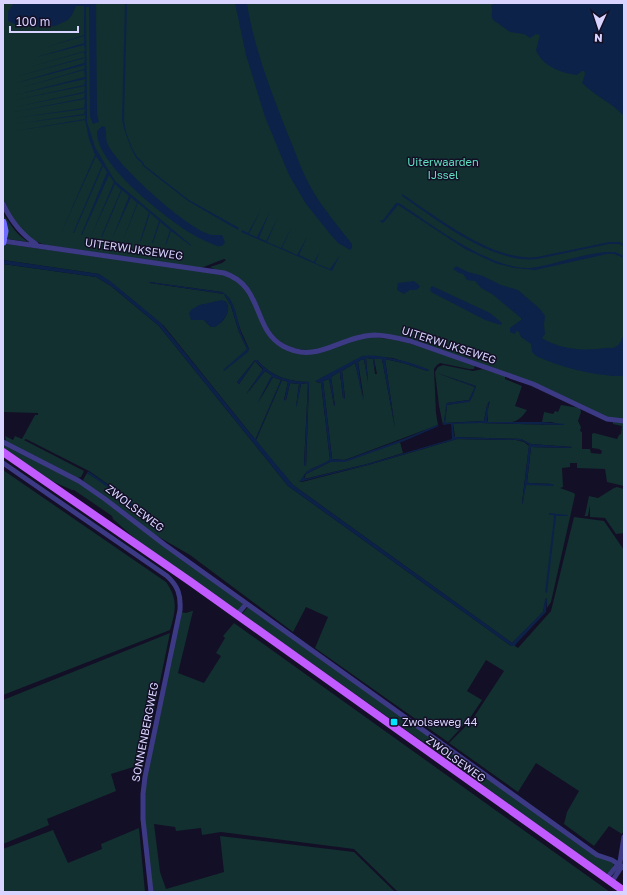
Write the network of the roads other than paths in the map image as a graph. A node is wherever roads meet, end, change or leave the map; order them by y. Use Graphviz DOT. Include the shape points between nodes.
graph roads {
  1 [pos="3,204"];
  2 [pos="3,222"];
  3 [pos="3,241"];
  4 [pos="39,245"];
  5 [pos="624,421"];
  6 [pos="3,442"];
  7 [pos="3,452"];
  8 [pos="3,462"];
  9 [pos="246,604"];
  10 [pos="237,615"];
  11 [pos="624,837"];
  12 [pos="621,866"];
  13 [pos="609,881"];
  14 [pos="624,891"];
  15 [pos="151,892"];
  1 -- 4 [label="street, UITERWIJKSEWEG" via="19,231"];
  2 -- 3 [label="street"];
  3 -- 4 [label="street, UITERWIJKSEWEG"];
  4 -- 5 [label="street, UITERWIJKSEWEG" via="231,275 250,292 272,338 296,351 316,352 354,338 390,336 533,384 604,418"];
  6 -- 9 [label="street, ZWOLSEWEG" via="79,481"];
  7 -- 10 [label="main road, ZWOLSEWEG"];
  8 -- 15 [label="street, SONNENBERGWEG" via="171,580 180,595 180,610 143,794 143,819"];
  9 -- 10 [label="street"];
  9 -- 12 [label="street, ZWOLSEWEG" via="597,855"];
  10 -- 13 [label="main road, ZWOLSEWEG"];
  11 -- 12 [label="street"];
  12 -- 13 [label="street"];
  13 -- 14 [label="main road, ZWOLSEWEG"];
}
